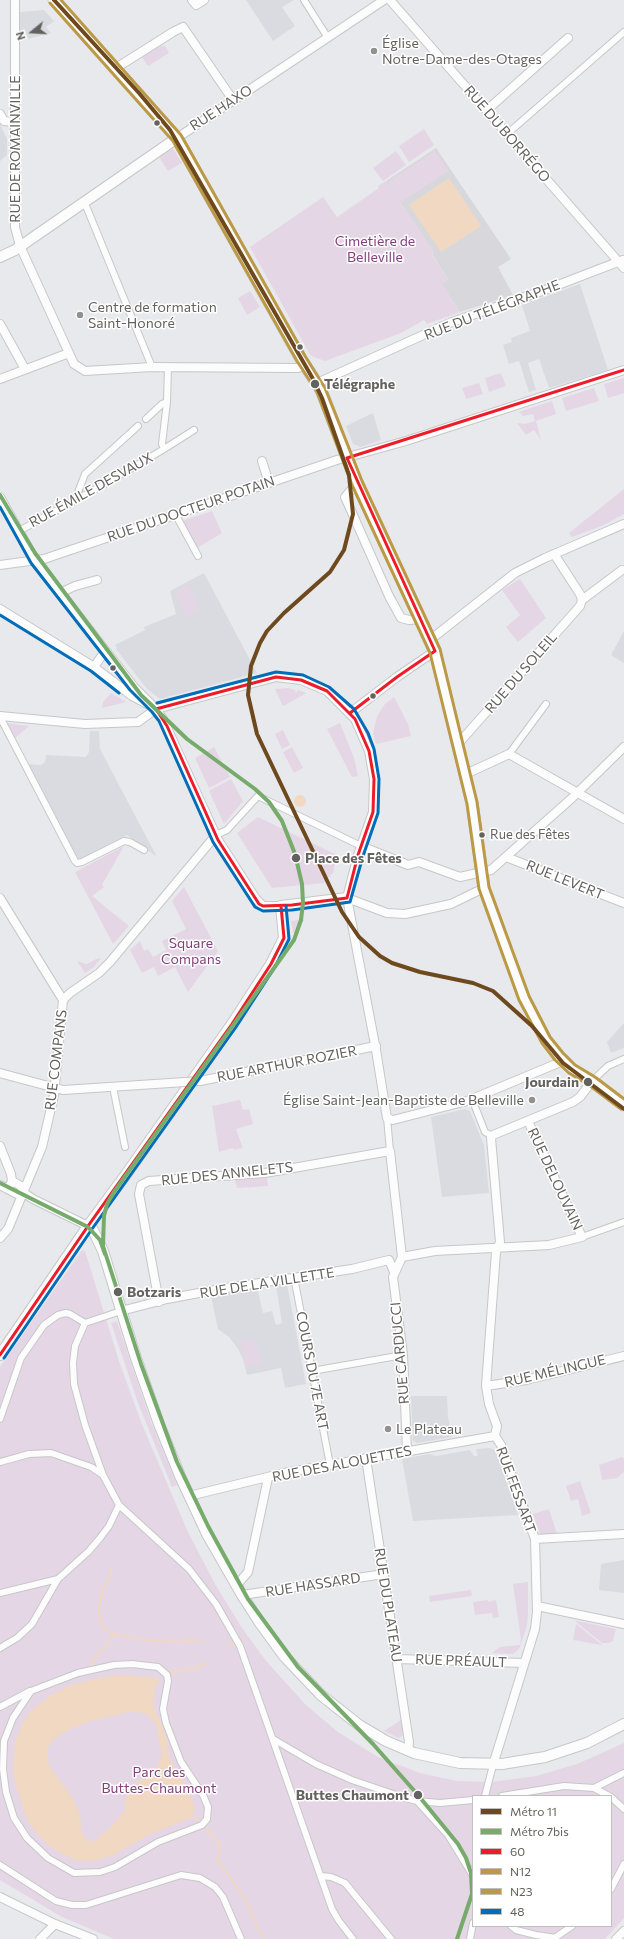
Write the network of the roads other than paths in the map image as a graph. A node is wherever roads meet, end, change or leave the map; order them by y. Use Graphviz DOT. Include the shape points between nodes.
graph roads {
  1 [pos="14,0"];
  2 [pos="54,0"];
  3 [pos="192,0"];
  4 [pos="204,0"];
  5 [pos="304,0"];
  6 [pos="384,0"];
  7 [pos="390,0"];
  8 [pos="624,32"];
  9 [pos="328,38"];
  10 [pos="568,38"];
  11 [pos="116,68"];
  12 [pos="233,100"];
  13 [pos="487,110"];
  14 [pos="0,114"];
  15 [pos="14,122"];
  16 [pos="507,134"];
  17 [pos="177,138"];
  18 [pos="84,201"];
  19 [pos="20,246"];
  20 [pos="0,257"];
  21 [pos="623,262"];
  22 [pos="0,324"];
  23 [pos="69,353"];
  24 [pos="305,366"];
  25 [pos="152,367"];
  26 [pos="168,367"];
  27 [pos="25,369"];
  28 [pos="624,370"];
  29 [pos="0,379"];
  30 [pos="317,383"];
  31 [pos="167,402"];
  32 [pos="146,418"];
  33 [pos="138,426"];
  34 [pos="194,430"];
  35 [pos="164,449"];
  36 [pos="347,458"];
  37 [pos="262,461"];
  38 [pos="269,483"];
  39 [pos="357,483"];
  40 [pos="0,497"];
  41 [pos="76,500"];
  42 [pos="178,519"];
  43 [pos="624,524"];
  44 [pos="19,530"];
  45 [pos="554,554"];
  46 [pos="198,556"];
  47 [pos="35,560"];
  48 [pos="0,565"];
  49 [pos="622,570"];
  50 [pos="97,580"];
  51 [pos="60,593"];
  52 [pos="582,600"];
  53 [pos="0,609"];
  54 [pos="421,619"];
  55 [pos="430,640"];
  56 [pos="105,650"];
  57 [pos="435,651"];
  58 [pos="94,667"];
  59 [pos="546,704"];
  60 [pos="156,709"];
  61 [pos="350,713"];
  62 [pos="0,717"];
  63 [pos="458,744"];
  64 [pos="624,747"];
  65 [pos="509,754"];
  66 [pos="466,774"];
  67 [pos="578,792"];
  68 [pos="624,819"];
  69 [pos="216,835"];
  70 [pos="361,846"];
  71 [pos="144,850"];
  72 [pos="506,857"];
  73 [pos="482,873"];
  74 [pos="484,888"];
  75 [pos="0,898"];
  76 [pos="347,898"];
  77 [pos="624,903"];
  78 [pos="281,906"];
  79 [pos="64,1000"];
  80 [pos="376,1046"];
  81 [pos="624,1059"];
  82 [pos="563,1061"];
  83 [pos="0,1073"];
  84 [pos="592,1080"];
  85 [pos="113,1087"];
  86 [pos="55,1088"];
  87 [pos="472,1099"];
  88 [pos="623,1101"];
  89 [pos="387,1118"];
  90 [pos="528,1121"];
  91 [pos="492,1136"];
  92 [pos="0,1146"];
  93 [pos="125,1147"];
  94 [pos="390,1151"];
  95 [pos="12,1181"];
  96 [pos="4,1187"];
  97 [pos="24,1193"];
  98 [pos="624,1222"];
  99 [pos="88,1226"];
  100 [pos="582,1237"];
  101 [pos="0,1238"];
  102 [pos="498,1248"];
  103 [pos="402,1257"];
  104 [pos="389,1260"];
  105 [pos="394,1272"];
  106 [pos="294,1277"];
  107 [pos="159,1302"];
  108 [pos="121,1311"];
  109 [pos="85,1323"];
  110 [pos="0,1355"];
  111 [pos="403,1356"];
  112 [pos="624,1356"];
  113 [pos="312,1371"];
  114 [pos="486,1386"];
  115 [pos="0,1419"];
  116 [pos="495,1436"];
  117 [pos="407,1451"];
  118 [pos="366,1458"];
  119 [pos="0,1462"];
  120 [pos="330,1465"];
  121 [pos="103,1475"];
  122 [pos="268,1478"];
  123 [pos="189,1496"];
  124 [pos="119,1504"];
  125 [pos="624,1534"];
  126 [pos="535,1539"];
  127 [pos="384,1574"];
  128 [pos="58,1579"];
  129 [pos="239,1591"];
  130 [pos="0,1593"];
  131 [pos="536,1606"];
  132 [pos="624,1624"];
  133 [pos="0,1648"];
  134 [pos="397,1659"];
  135 [pos="524,1663"];
  136 [pos="31,1691"];
  137 [pos="0,1707"];
  138 [pos="624,1724"];
  139 [pos="273,1739"];
  140 [pos="408,1751"];
  141 [pos="494,1765"];
  142 [pos="624,1773"];
  143 [pos="594,1788"];
  144 [pos="485,1795"];
  145 [pos="508,1795"];
  146 [pos="606,1795"];
  147 [pos="612,1799"];
  148 [pos="472,1800"];
  149 [pos="417,1801"];
  150 [pos="624,1809"];
  151 [pos="0,1864"];
  152 [pos="624,1864"];
  153 [pos="472,1874"];
  154 [pos="321,1876"];
  155 [pos="612,1888"];
  156 [pos="0,1897"];
  157 [pos="55,1924"];
  158 [pos="472,1927"];
  159 [pos="512,1927"];
  160 [pos="571,1927"];
  161 [pos="624,1931"];
  162 [pos="555,1938"];
  163 [pos="40,1939"];
  164 [pos="93,1939"];
  165 [pos="241,1939"];
  166 [pos="352,1939"];
  167 [pos="391,1939"];
  168 [pos="470,1939"];
  169 [pos="616,1939"];
  1 -- 15 [label="street, RUE DE ROMAINVILLE"];
  2 -- 11 [label="main road"];
  3 -- 4 [label="street" via="196,5"];
  5 -- 9 [label="street"];
  6 -- 9 [label="street, RUE HAXO"];
  7 -- 13 [label="street, RUE DU BORRÉGO"];
  8 -- 16 [label="street"];
  9 -- 12 [label="street, RUE HAXO"];
  10 -- 13 [label="street"];
  11 -- 12 [label="street" via="184,27"];
  11 -- 17 [label="main road"];
  12 -- 17 [label="street, RUE HAXO"];
  13 -- 16 [label="street, RUE DU BORRÉGO"];
  14 -- 15 [label="street" via="4,121"];
  15 -- 19 [label="street, RUE DE ROMAINVILLE" via="14,220"];
  16 -- 21 [label="street, RUE DU BORRÉGO"];
  17 -- 18 [label="street, RUE HAXO"];
  17 -- 24 [label="main road"];
  18 -- 19 [label="street, RUE HAXO"];
  18 -- 25 [label="street"];
  19 -- 20 [label="street, RUE HAXO"];
  19 -- 23 [label="street, RUE DE ROMAINVILLE"];
  21 -- 30 [label="street, RUE DU TÉLÉGRAPHE" via="452,322"];
  22 -- 27 [label="street"];
  23 -- 25 [label="street, RUE DE ROMAINVILLE" via="74,364 85,370"];
  23 -- 27 [label="street"];
  24 -- 26 [label="street, RUE DE ROMAINVILLE"];
  24 -- 30 [label="main road"];
  25 -- 26 [label="street, RUE DE ROMAINVILLE"];
  26 -- 31 [label="street, RUE ÉMILE DESVAUX"];
  27 -- 29 [label="street"];
  28 -- 36 [label="street, RUE DU DOCTEUR POTAIN"];
  30 -- 36 [label="main road"];
  31 -- 32 [label="street"];
  31 -- 35 [label="street, RUE ÉMILE DESVAUX" via="162,444"];
  33 -- 41 [label="street" via="85,474"];
  34 -- 35 [label="street, RUE ÉMILE DESVAUX"];
  35 -- 41 [label="street, RUE ÉMILE DESVAUX"];
  36 -- 38 [label="street, RUE DU DOCTEUR POTAIN"];
  36 -- 39 [label="main road"];
  37 -- 38 [label="street"];
  38 -- 47 [label="street, RUE DU DOCTEUR POTAIN"];
  39 -- 54 [label="main road"];
  39 -- 54 [label="street" via="345,497 392,602 401,618"];
  40 -- 44 [label="street"];
  41 -- 44 [label="street, RUE ÉMILE DESVAUX"];
  42 -- 46 [label="street"];
  43 -- 45 [label="street"];
  44 -- 47 [label="street"];
  45 -- 52 [label="street"];
  45 -- 55 [label="street" via="515,573"];
  47 -- 48 [label="street, RUE DU DOCTEUR POTAIN"];
  47 -- 51 [label="street"];
  49 -- 52 [label="street, RUE DU SOLEIL"];
  50 -- 51 [label="street"];
  51 -- 56 [label="street"];
  52 -- 63 [label="street, RUE DU SOLEIL" via="580,606"];
  53 -- 58 [label="street"];
  54 -- 55 [label="main road"];
  55 -- 57 [label="main road"];
  56 -- 58 [label="street"];
  56 -- 60 [label="street"];
  57 -- 61 [label="street"];
  57 -- 63 [label="main road"];
  58 -- 60 [label="street" via="132,696"];
  59 -- 65 [label="street"];
  60 -- 61 [label="street" via="262,680 287,677 327,691"];
  60 -- 62 [label="street" via="138,722 85,724"];
  60 -- 69 [label="street" via="172,737"];
  61 -- 70 [label="street" via="363,735 374,779 373,812"];
  62 -- 71 [label="street" via="77,863 124,841"];
  63 -- 66 [label="main road"];
  64 -- 67 [label="street"];
  65 -- 66 [label="street"];
  65 -- 67 [label="street"];
  66 -- 73 [label="main road"];
  67 -- 68 [label="street"];
  67 -- 72 [label="street"];
  69 -- 70 [label="street" via="227,830 258,796"];
  69 -- 78 [label="street" via="259,904"];
  69 -- 79 [label="street, RUE COMPANS" via="110,962"];
  70 -- 73 [label="street" via="408,865 419,862 460,877"];
  70 -- 76 [label="street"];
  72 -- 73 [label="street" via="491,870"];
  72 -- 77 [label="street, RUE LEVERT"];
  73 -- 74 [label="main road"];
  74 -- 76 [label="street" via="451,904 404,914 387,913"];
  74 -- 82 [label="main road" via="524,998 546,1040"];
  75 -- 79 [label="street"];
  76 -- 78 [label="street"];
  76 -- 80 [label="street"];
  78 -- 99 [label="street" via="284,938 271,964 232,1024"];
  79 -- 86 [label="street, RUE COMPANS"];
  80 -- 85 [label="street, RUE ARTHUR ROZIER, bridge" via="200,1081"];
  80 -- 89 [label="street"];
  81 -- 84 [label="street" via="608,1066"];
  82 -- 84 [label="main road"];
  82 -- 87 [label="street"];
  83 -- 86 [label="street, RUE ARTHUR ROZIER"];
  84 -- 88 [label="main road"];
  84 -- 90 [label="street" via="573,1102"];
  85 -- 86 [label="street, RUE ARTHUR ROZIER" via="63,1090"];
  85 -- 93 [label="street"];
  86 -- 97 [label="street, RUE COMPANS" via="42,1147"];
  87 -- 89 [label="street" via="393,1120"];
  87 -- 91 [label="street" via="485,1132"];
  89 -- 94 [label="street"];
  90 -- 91 [label="street"];
  90 -- 100 [label="street, RUE DELOUVAIN"];
  91 -- 102 [label="street, RUE FESSART" via="500,1242"];
  92 -- 95 [label="street"];
  94 -- 103 [label="street"];
  94 -- 107 [label="street, RUE DES ANNELETS" via="265,1173 149,1181 141,1185 139,1190"];
  95 -- 96 [label="street"];
  95 -- 97 [label="street" via="21,1186"];
  96 -- 97 [label="street" via="19,1195"];
  97 -- 99 [label="street"];
  97 -- 101 [label="street, RUE COMPANS" via="8,1229"];
  98 -- 100 [label="street, RUE DE LA VILLETTE"];
  99 -- 108 [label="street" via="93,1230 102,1251"];
  99 -- 110 [label="street"];
  100 -- 102 [label="street, RUE DE LA VILLETTE" via="549,1245"];
  102 -- 103 [label="street, RUE DE LA VILLETTE" via="435,1251"];
  102 -- 114 [label="street, RUE FESSART"];
  103 -- 104 [label="street, RUE DE LA VILLETTE"];
  103 -- 105 [label="street, RUE CARDUCCI"];
  104 -- 105 [label="street"];
  104 -- 106 [label="street, RUE DE LA VILLETTE" via="352,1270"];
  105 -- 111 [label="street, RUE CARDUCCI"];
  106 -- 107 [label="street, RUE DE LA VILLETTE"];
  106 -- 113 [label="street, COURS DU 7E ART"];
  107 -- 108 [label="street, RUE DE LA VILLETTE"];
  108 -- 109 [label="street"];
  108 -- 123 [label="street" via="159,1424"];
  109 -- 115 [label="street" via="66,1313 58,1315 44,1325 21,1358"];
  109 -- 121 [label="street" via="75,1346 74,1384 85,1426"];
  111 -- 113 [label="street"];
  111 -- 117 [label="street, RUE CARDUCCI"];
  112 -- 114 [label="street, RUE MÉLINGUE" via="526,1380"];
  113 -- 120 [label="street, COURS DU 7E ART"];
  114 -- 116 [label="street, RUE FESSART" via="497,1426"];
  116 -- 117 [label="street, RUE DES ALOUETTES"];
  116 -- 126 [label="street, RUE FESSART" via="501,1445"];
  117 -- 118 [label="street, RUE DES ALOUETTES"];
  118 -- 120 [label="street, RUE DES ALOUETTES"];
  118 -- 127 [label="street, RUE DU PLATEAU"];
  119 -- 121 [label="street" via="29,1454 51,1453 91,1467"];
  120 -- 122 [label="street, RUE DES ALOUETTES"];
  121 -- 124 [label="street"];
  122 -- 123 [label="street, RUE DES ALOUETTES"];
  122 -- 129 [label="street" via="248,1572"];
  123 -- 129 [label="street"];
  124 -- 128 [label="street" via="109,1526 100,1538"];
  124 -- 139 [label="street" via="189,1569 216,1604 240,1646"];
  125 -- 126 [label="street"];
  126 -- 131 [label="street, RUE FESSART"];
  127 -- 129 [label="street, RUE HASSARD"];
  127 -- 134 [label="street, RUE DU PLATEAU"];
  128 -- 130 [label="street"];
  128 -- 133 [label="street" via="32,1624"];
  129 -- 140 [label="street" via="284,1656 321,1695 359,1725"];
  131 -- 132 [label="street"];
  131 -- 135 [label="street, RUE FESSART" via="535,1629"];
  134 -- 135 [label="street, RUE PRÉAULT"];
  134 -- 140 [label="street, RUE DU PLATEAU" via="409,1742"];
  135 -- 141 [label="street, RUE FESSART"];
  136 -- 136 [label="street" via="8,1728 3,1749 3,1769 6,1792 14,1818 27,1838 48,1858 74,1873 100,1872 125,1862 158,1842 202,1826 208,1807 181,1762 166,1723 163,1709 168,1681 163,1670 142,1665 114,1665 78,1673"];
  136 -- 137 [label="street"];
  138 -- 141 [label="street" via="560,1753"];
  139 -- 149 [label="street" via="344,1777"];
  139 -- 154 [label="street"];
  140 -- 141 [label="street" via="448,1762"];
  141 -- 144 [label="street"];
  142 -- 143 [label="street"];
  143 -- 145 [label="street" via="564,1786"];
  143 -- 146 [label="street"];
  147 -- 150 [label="street"];
  148 -- 149 [label="street" via="440,1803"];
  149 -- 153 [label="street" via="448,1835"];
  151 -- 165 [label="street" via="56,1901 72,1905 86,1905 181,1875 200,1878 215,1887 223,1897"];
  152 -- 155 [label="street"];
  154 -- 166 [label="street" via="332,1909"];
  154 -- 167 [label="street" via="345,1883"];
  156 -- 157 [label="street"];
  157 -- 163 [label="street"];
  157 -- 164 [label="street"];
  158 -- 168 [label="street"];
  159 -- 162 [label="street" via="536,1936"];
  160 -- 162 [label="street"];
  161 -- 169 [label="street"];
}
